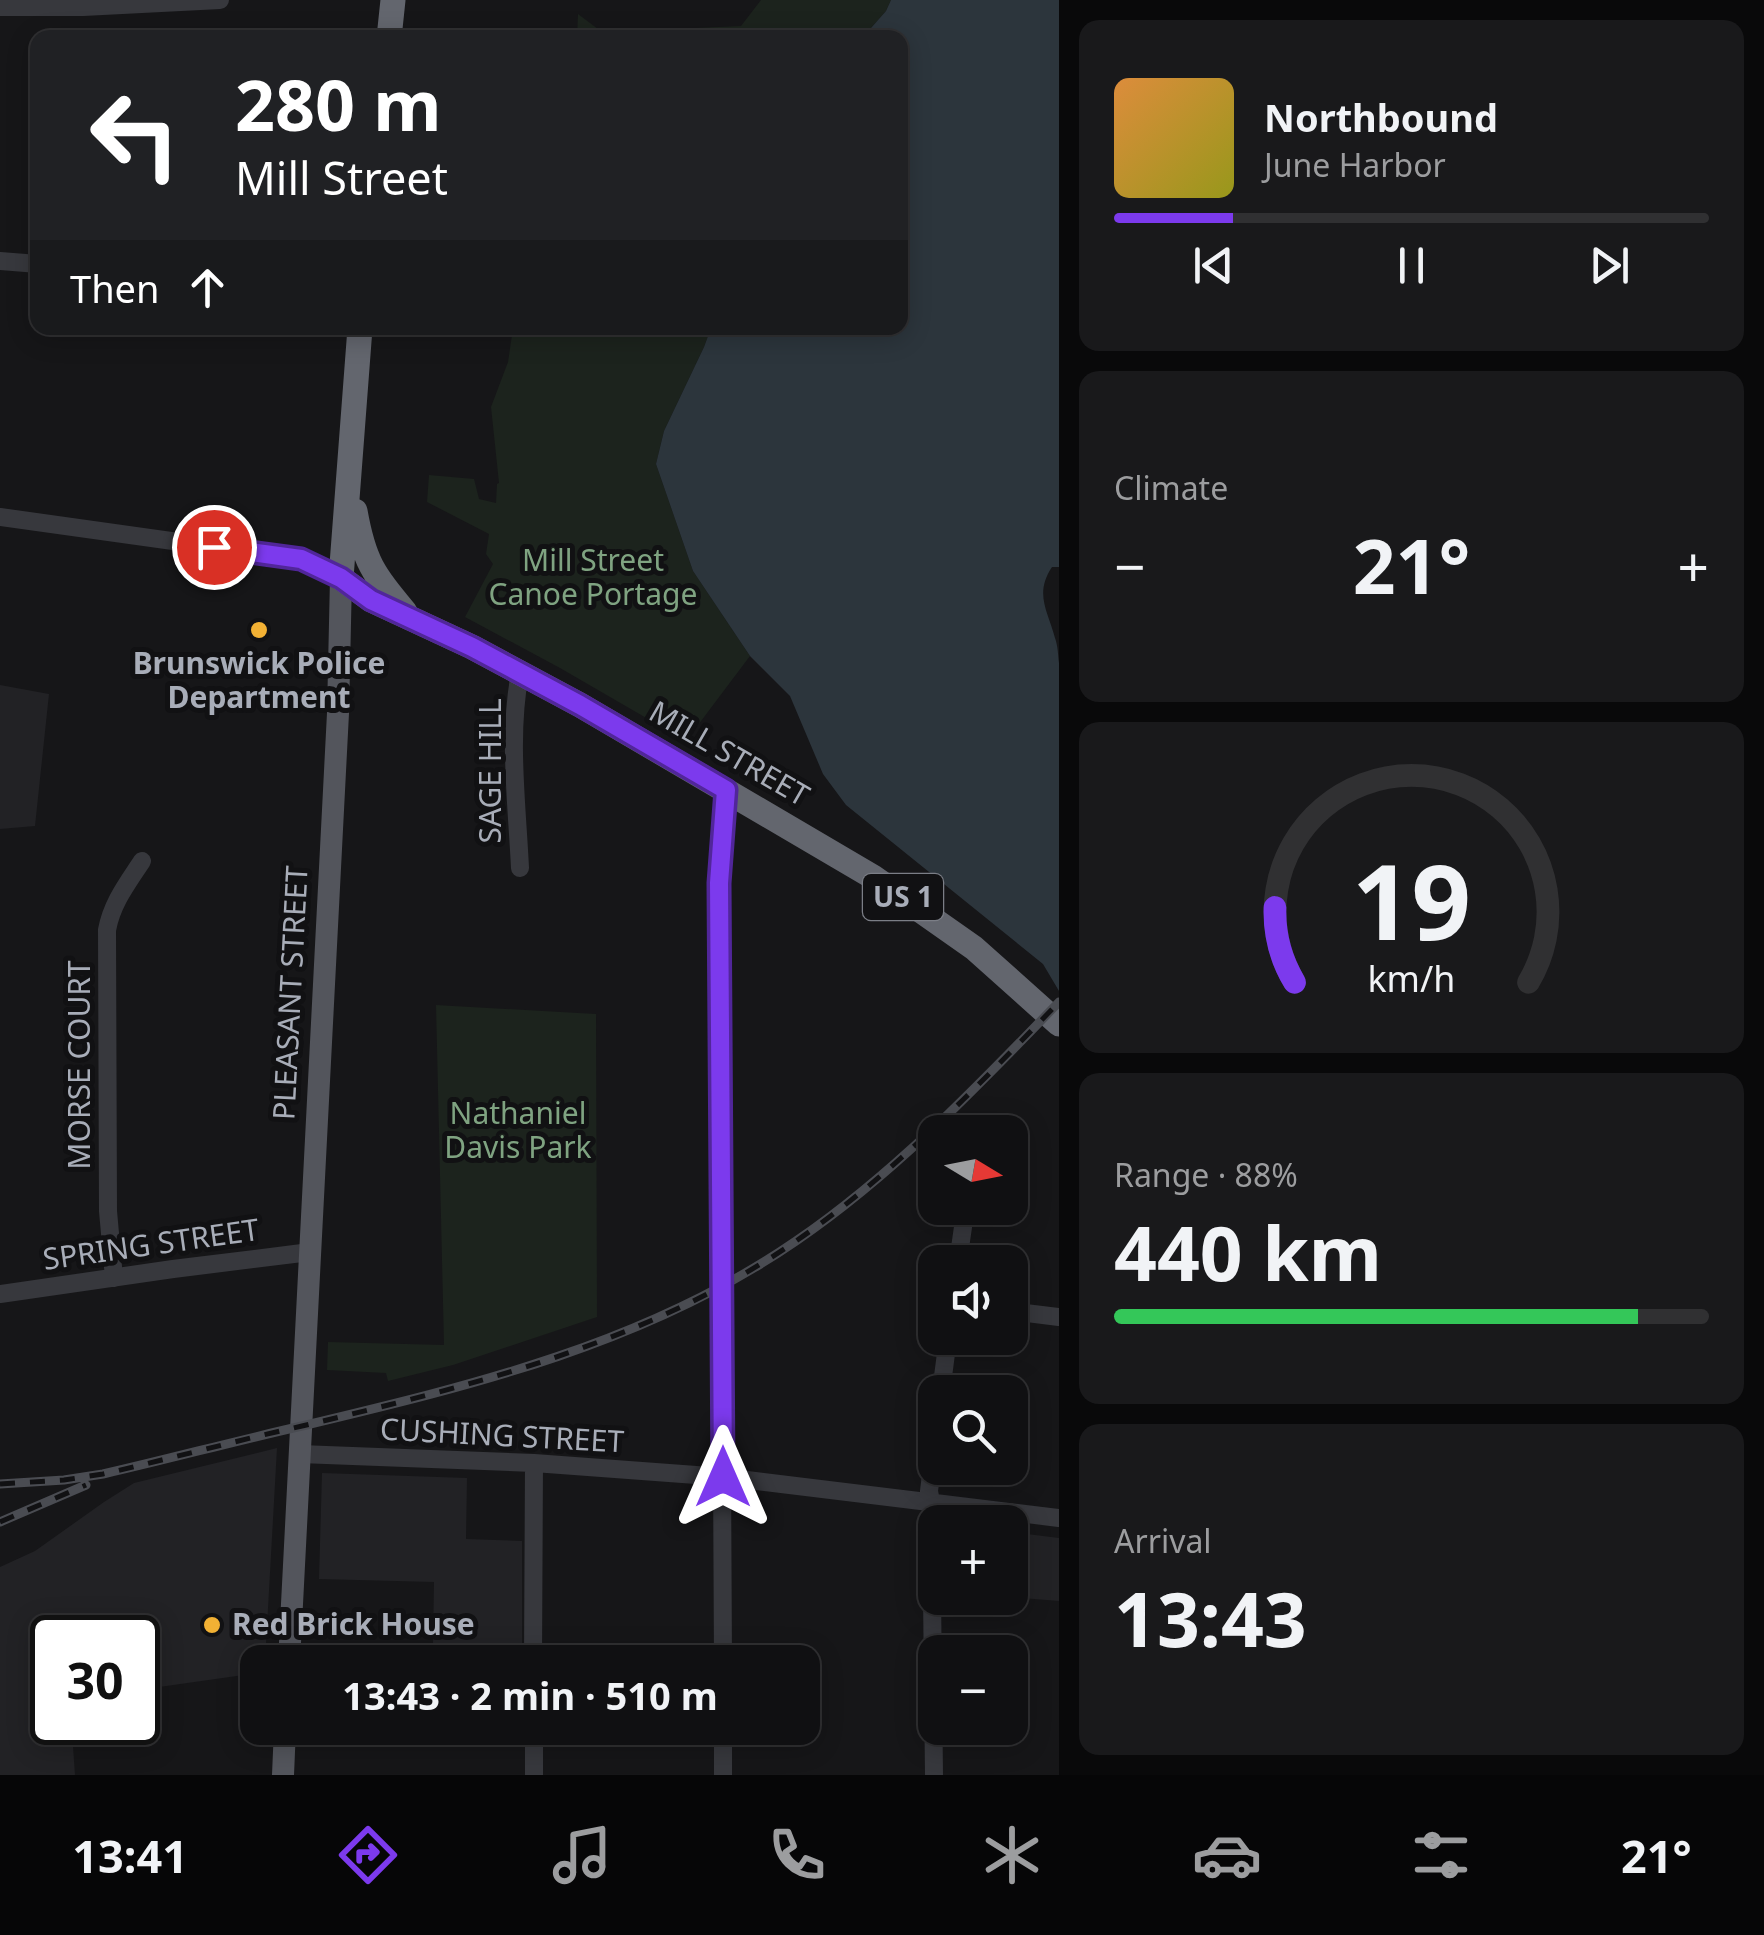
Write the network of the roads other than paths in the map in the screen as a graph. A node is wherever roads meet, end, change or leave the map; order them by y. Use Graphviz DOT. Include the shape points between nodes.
graph roads {
  1 [pos="220,0"];
  2 [pos="393,0"];
  3 [pos="44,4"];
  4 [pos="0,7"];
  5 [pos="390,30"];
  6 [pos="0,261"];
  7 [pos="30,263"];
  8 [pos="359,335"];
  9 [pos="348,470"];
  10 [pos="0,517"];
  11 [pos="341,578"];
  12 [pos="408,616"];
  13 [pos="520,673"];
  14 [pos="726,790"];
  15 [pos="142,862"];
  16 [pos="520,868"];
  17 [pos="1059,1024"];
  18 [pos="310,1252"];
  19 [pos="114,1278"];
  20 [pos="0,1294"];
  21 [pos="1028,1313"];
  22 [pos="1059,1316"];
  23 [pos="300,1454"];
  24 [pos="534,1463"];
  25 [pos="723,1477"];
  26 [pos="930,1485"];
  27 [pos="932,1502"];
  28 [pos="1059,1518"];
  29 [pos="289,1645"];
  30 [pos="534,1645"];
  31 [pos="723,1645"];
  32 [pos="284,1745"];
  33 [pos="534,1745"];
  34 [pos="723,1745"];
  35 [pos="283,1775"];
  36 [pos="534,1775"];
  37 [pos="723,1775"];
  38 [pos="934,1775"];
  1 -- 3 [label="street"];
  2 -- 5 [label="highway"];
  3 -- 4 [label="street"];
  6 -- 7 [label="street"];
  8 -- 9 [label="highway, PLEASANT STREET / US 1"];
  9 -- 11 [label="highway, PLEASANT STREET"];
  9 -- 12 [label="highway, US 1" via="364,555"];
  10 -- 11 [label="street" via="301,559"];
  11 -- 12 [label="highway, MILL STREET"];
  11 -- 18 [label="main road, PLEASANT STREET"];
  12 -- 13 [label="highway, MILL STREET / US 1"];
  13 -- 14 [label="highway, MILL STREET / US 1"];
  13 -- 16 [label="street, SAGE HILL" via="514,707"];
  14 -- 17 [label="highway, MILL STREET / US 1" via="918,907"];
  14 -- 25 [label="street" via="719,883"];
  15 -- 19 [label="street, MORSE COURT" via="116,900 106,930"];
  18 -- 19 [label="street, SPRING STREET"];
  18 -- 23 [label="main road, PLEASANT STREET"];
  19 -- 20 [label="street, SPRING STREET"];
  21 -- 22 [label="street"];
  23 -- 24 [label="street, CUSHING STREET"];
  23 -- 29 [label="main road, PLEASANT STREET"];
  24 -- 25 [label="street, CUSHING STREET"];
  24 -- 30 [label="street"];
  25 -- 27 [label="street, CUSHING STREET"];
  25 -- 31 [label="street"];
  26 -- 27 [label="street"];
  27 -- 28 [label="street, CUSHING STREET"];
  27 -- 38 [label="street"];
  32 -- 35 [label="main road"];
  33 -- 36 [label="street"];
  34 -- 37 [label="street"];
}
